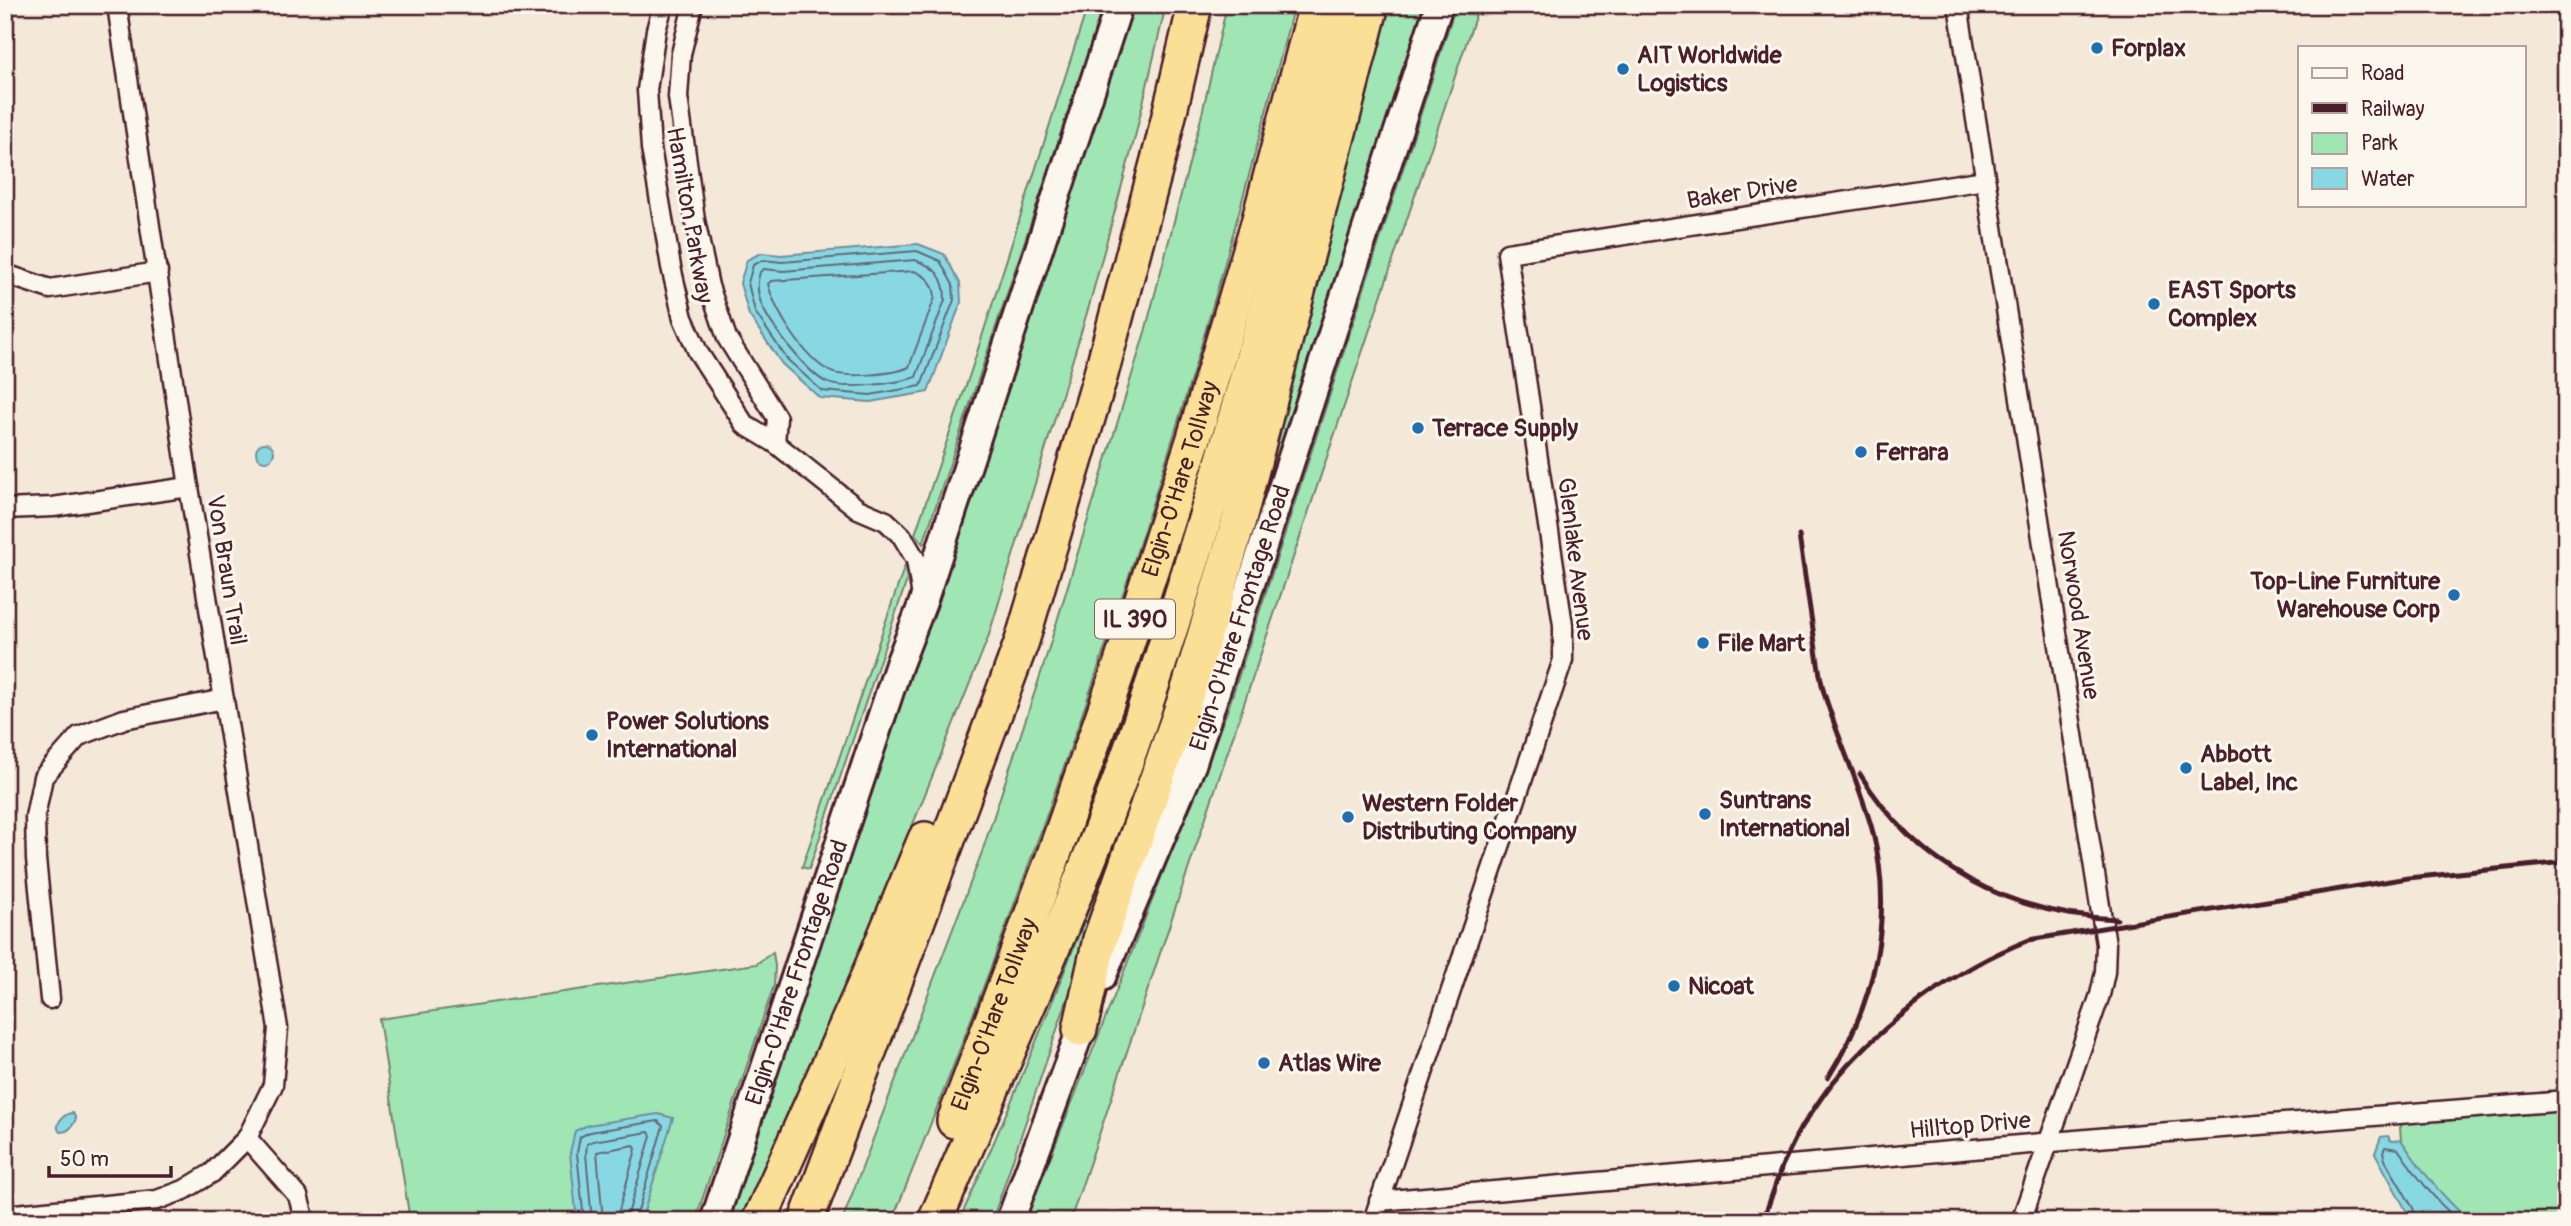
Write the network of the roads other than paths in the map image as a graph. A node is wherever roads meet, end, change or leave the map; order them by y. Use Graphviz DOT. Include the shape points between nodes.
graph roads {
  1 [pos="117,5"];
  2 [pos="663,5"];
  3 [pos="693,5"];
  4 [pos="1119,5"];
  5 [pos="1195,5"];
  6 [pos="1316,5"];
  7 [pos="1349,5"];
  8 [pos="1371,5"];
  9 [pos="1439,5"];
  10 [pos="1958,5"];
  11 [pos="1985,180"];
  12 [pos="1507,253"];
  13 [pos="158,272"];
  14 [pos="5,274"];
  15 [pos="775,443"];
  16 [pos="189,487"];
  17 [pos="5,509"];
  18 [pos="923,602"];
  19 [pos="224,699"];
  20 [pos="971,778"];
  21 [pos="50,999"];
  22 [pos="1080,1029"];
  23 [pos="2566,1101"];
  24 [pos="247,1138"];
  25 [pos="2050,1143"];
  26 [pos="1380,1201"];
  27 [pos="5,1214"];
  28 [pos="305,1221"];
  29 [pos="714,1221"];
  30 [pos="759,1221"];
  31 [pos="806,1221"];
  32 [pos="915,1221"];
  33 [pos="935,1221"];
  34 [pos="1010,1221"];
  35 [pos="1373,1221"];
  36 [pos="2021,1221"];
  1 -- 13 [label="street, Von Braun Trail"];
  2 -- 15 [label="street, Hamilton Parkway" via="647,90 660,210 683,318 698,352 745,425"];
  3 -- 15 [label="street, Hamilton Parkway" via="681,54 678,97 695,220 709,286 727,338 777,418"];
  4 -- 18 [label="main road, Elgin-O'Hare Frontage Road"];
  5 -- 20 [label="highway" via="1163,145 1101,374 1022,641"];
  6 -- 32 [label="highway, Elgin-O'Hare Tollway / IL 390" via="1247,263 1119,669"];
  7 -- 33 [label="highway" via="1226,450 1139,724 1058,933"];
  8 -- 22 [label="highway" via="1238,524 1187,693 1100,939"];
  9 -- 22 [label="main road, Elgin-O'Hare Frontage Road" via="1192,765"];
  10 -- 11 [label="street, Norwood Avenue"];
  11 -- 12 [label="street, Baker Drive"];
  11 -- 25 [label="street, Norwood Avenue" via="2106,944 2100,996"];
  12 -- 26 [label="street, Glenlake Avenue" via="1563,625 1563,660"];
  13 -- 14 [label="street" via="50,289"];
  13 -- 16 [label="street, Von Braun Trail"];
  15 -- 18 [label="street, Hamilton Parkway" via="859,509 886,521 902,536 916,560"];
  16 -- 17 [label="street" via="53,507"];
  16 -- 19 [label="street, Von Braun Trail"];
  18 -- 29 [label="main road, Elgin-O'Hare Frontage Road"];
  19 -- 21 [label="street" via="124,719 79,736 43,778 35,845"];
  19 -- 24 [label="street, Von Braun Trail" via="278,1028 273,1085"];
  20 -- 30 [label="highway" via="926,837"];
  20 -- 31 [label="highway"];
  22 -- 34 [label="main road, Elgin-O'Hare Frontage Road"];
  23 -- 25 [label="street, Hilltop Drive"];
  24 -- 27 [label="street, Von Braun Trail" via="212,1173 157,1200"];
  24 -- 28 [label="street" via="298,1196"];
  25 -- 26 [label="street, Hilltop Drive"];
  25 -- 36 [label="street, Norwood Avenue"];
  26 -- 35 [label="street, Glenlake Avenue"];
}
